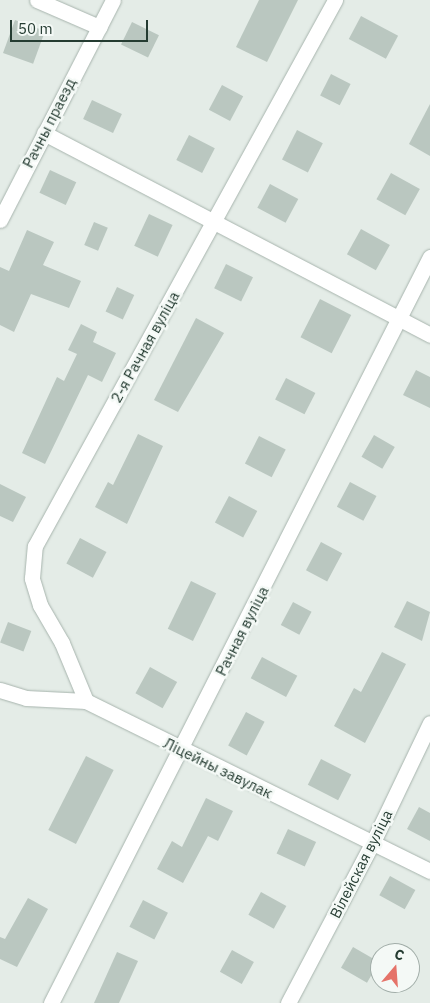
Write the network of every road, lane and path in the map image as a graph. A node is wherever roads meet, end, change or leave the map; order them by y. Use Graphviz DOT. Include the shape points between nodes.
graph roads {
  1 [pos="37,0"];
  2 [pos="113,0"];
  3 [pos="335,0"];
  4 [pos="99,27"];
  5 [pos="44,133"];
  6 [pos="0,220"];
  7 [pos="215,220"];
  8 [pos="430,257"];
  9 [pos="399,321"];
  10 [pos="430,335"];
  11 [pos="0,690"];
  12 [pos="86,701"];
  13 [pos="430,723"];
  14 [pos="182,750"];
  15 [pos="372,844"];
  16 [pos="430,871"];
  17 [pos="51,1003"];
  18 [pos="288,1003"];
  1 -- 4 [label="street"];
  2 -- 4 [label="street, Рачны праезд"];
  3 -- 7 [label="street, 2-я Рачная вуліца"];
  4 -- 5 [label="street, Рачны праезд"];
  5 -- 6 [label="street, Рачны праезд"];
  5 -- 7 [label="street"];
  7 -- 9 [label="street"];
  7 -- 12 [label="street, 2-я Рачная вуліца" via="35,546 32,578 40,605 62,643"];
  8 -- 9 [label="street, Рачная вуліца"];
  9 -- 10 [label="street"];
  9 -- 14 [label="street, Рачная вуліца"];
  11 -- 12 [label="street, Ліцейны завулак" via="26,698"];
  12 -- 14 [label="street, Ліцейны завулак"];
  13 -- 15 [label="street, Вілейская вуліца"];
  14 -- 15 [label="street, Ліцейны завулак"];
  14 -- 17 [label="street, Рачная вуліца"];
  15 -- 16 [label="street, Ліцейны завулак"];
  15 -- 18 [label="street, Вілейская вуліца"];
}
